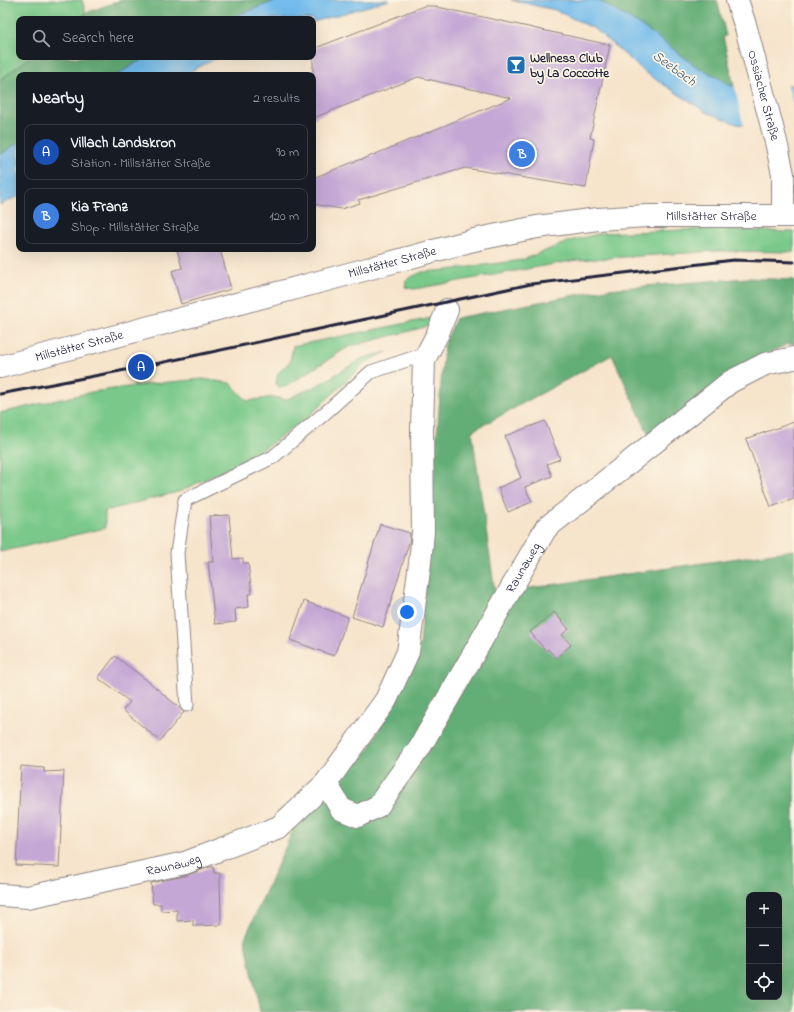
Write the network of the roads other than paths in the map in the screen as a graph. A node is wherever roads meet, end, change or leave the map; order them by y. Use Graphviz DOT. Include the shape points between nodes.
graph roads {
  1 [pos="737,0"];
  2 [pos="788,216"];
  3 [pos="447,310"];
  4 [pos="794,358"];
  5 [pos="424,360"];
  6 [pos="0,367"];
  7 [pos="187,705"];
  8 [pos="326,784"];
  9 [pos="0,895"];
  1 -- 2 [label="street, Ossiacher Straße" via="776,142"];
  2 -- 6 [label="street, Millstätter Straße" via="647,216 537,227 474,240"];
  3 -- 5 [label="street, Raunaweg"];
  4 -- 8 [label="street, Raunaweg" via="765,364 730,382 546,528 420,747 378,806 358,816 341,809"];
  5 -- 7 [label="lane" via="416,357 371,372 273,457 185,500 177,553"];
  5 -- 8 [label="street, Raunaweg" via="423,532 408,652 386,700"];
  8 -- 9 [label="street, Raunaweg" via="279,827 185,863 28,897"];
}
